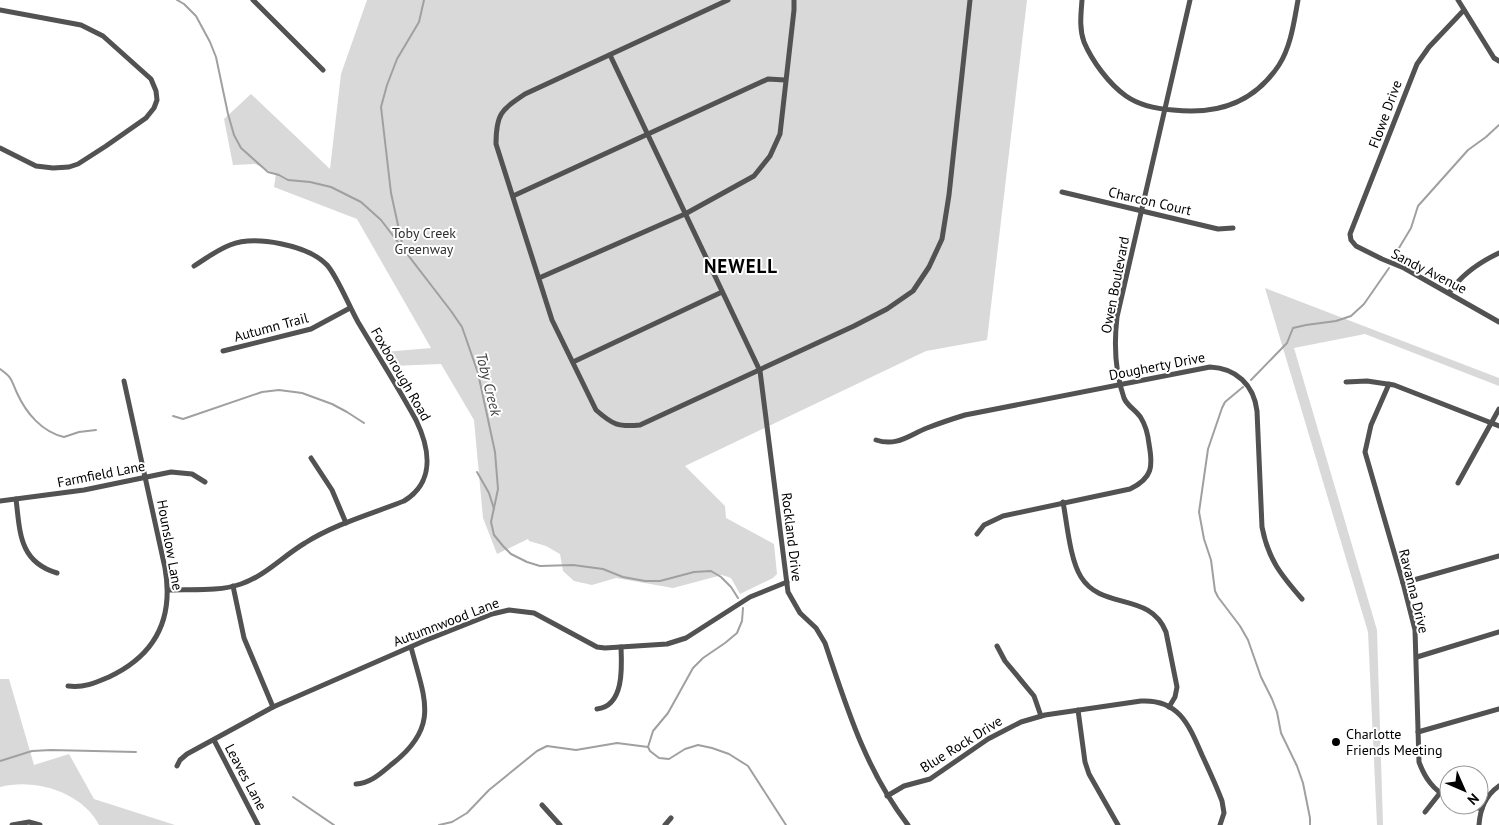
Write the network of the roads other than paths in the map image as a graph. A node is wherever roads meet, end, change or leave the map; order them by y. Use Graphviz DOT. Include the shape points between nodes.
graph roads {
  1 [pos="252,0"];
  2 [pos="728,0"];
  3 [pos="794,0"];
  4 [pos="970,0"];
  5 [pos="1082,0"];
  6 [pos="1190,0"];
  7 [pos="1298,0"];
  8 [pos="1458,0"];
  9 [pos="0,10"];
  10 [pos="1464,10"];
  11 [pos="610,55"];
  12 [pos="1499,61"];
  13 [pos="323,70"];
  14 [pos="785,80"];
  15 [pos="1165,109"];
  16 [pos="647,133"];
  17 [pos="0,148"];
  18 [pos="1062,192"];
  19 [pos="513,196"];
  20 [pos="1142,211"];
  21 [pos="685,214"];
  22 [pos="1233,228"];
  23 [pos="1350,240"];
  24 [pos="1499,253"];
  25 [pos="194,266"];
  26 [pos="540,278"];
  27 [pos="722,292"];
  28 [pos="1449,293"];
  29 [pos="350,308"];
  30 [pos="1499,322"];
  31 [pos="223,351"];
  32 [pos="573,362"];
  33 [pos="760,371"];
  34 [pos="124,381"];
  35 [pos="1346,382"];
  36 [pos="1121,384"];
  37 [pos="1389,384"];
  38 [pos="1499,409"];
  39 [pos="1492,423"];
  40 [pos="1499,426"];
  41 [pos="876,440"];
  42 [pos="311,458"];
  43 [pos="146,477"];
  44 [pos="205,482"];
  45 [pos="1458,483"];
  46 [pos="16,499"];
  47 [pos="0,501"];
  48 [pos="1063,502"];
  49 [pos="346,524"];
  50 [pos="976,534"];
  51 [pos="1499,556"];
  52 [pos="58,573"];
  53 [pos="787,582"];
  54 [pos="1403,583"];
  55 [pos="233,586"];
  56 [pos="168,590"];
  57 [pos="1302,599"];
  58 [pos="1499,632"];
  59 [pos="997,646"];
  60 [pos="411,647"];
  61 [pos="621,647"];
  62 [pos="1416,657"];
  63 [pos="68,686"];
  64 [pos="1169,706"];
  65 [pos="273,708"];
  66 [pos="597,709"];
  67 [pos="1499,709"];
  68 [pos="1078,710"];
  69 [pos="1040,716"];
  70 [pos="1418,732"];
  71 [pos="214,740"];
  72 [pos="177,766"];
  73 [pos="356,784"];
  74 [pos="1499,786"];
  75 [pos="1439,792"];
  76 [pos="1439,794"];
  77 [pos="887,796"];
  78 [pos="1489,797"];
  79 [pos="542,805"];
  80 [pos="1425,812"];
  81 [pos="671,818"];
  82 [pos="12,825"];
  83 [pos="40,825"];
  84 [pos="258,825"];
  85 [pos="560,825"];
  86 [pos="665,825"];
  87 [pos="908,825"];
  88 [pos="1118,825"];
  89 [pos="1220,825"];
  1 -- 13 [label="street"];
  2 -- 11 [label="street"];
  3 -- 14 [label="street"];
  4 -- 33 [label="street" via="949,195 942,239 929,267 913,291 887,309"];
  5 -- 15 [label="street" via="1084,41 1094,60 1126,96"];
  6 -- 15 [label="street, Owen Boulevard"];
  7 -- 15 [label="street" via="1285,54 1271,76 1255,91 1239,102 1221,108 1201,112"];
  8 -- 10 [label="street"];
  9 -- 17 [label="street" via="81,25 91,30 112,43 151,79 157,100 146,118 69,167 36,166"];
  10 -- 12 [label="street"];
  10 -- 23 [label="street, Flowe Drive" via="1417,64"];
  11 -- 16 [label="street, Rockland Drive"];
  11 -- 19 [label="street" via="525,94 505,108 496,124 496,144"];
  14 -- 16 [label="street" via="768,78"];
  14 -- 21 [label="street" via="780,134 770,156 754,176"];
  15 -- 20 [label="street, Owen Boulevard"];
  16 -- 19 [label="street"];
  16 -- 21 [label="street, Rockland Drive"];
  18 -- 20 [label="street, Charcon Court"];
  19 -- 26 [label="street"];
  20 -- 22 [label="street, Charcon Court" via="1218,229"];
  20 -- 36 [label="street, Owen Boulevard" via="1115,332"];
  21 -- 26 [label="street"];
  21 -- 27 [label="street, Rockland Drive"];
  23 -- 28 [label="street, Sandy Avenue" via="1367,253 1404,268"];
  24 -- 28 [label="street" via="1470,271"];
  25 -- 29 [label="street, Foxborough Road" via="239,242 282,244 313,254 327,265"];
  26 -- 32 [label="street" via="552,320"];
  27 -- 32 [label="street"];
  27 -- 33 [label="street, Rockland Drive"];
  28 -- 30 [label="street, Sandy Avenue"];
  29 -- 31 [label="street, Autumn Trail" via="311,329"];
  29 -- 49 [label="street, Foxborough Road" via="416,420 424,436 427,459 423,483 411,497"];
  32 -- 33 [label="street" via="596,410 622,426 640,425"];
  33 -- 53 [label="street, Rockland Drive"];
  34 -- 43 [label="street, Hounslow Lane"];
  35 -- 37 [label="street"];
  36 -- 41 [label="street, Dougherty Drive" via="965,415 896,442"];
  36 -- 48 [label="street, Owen Boulevard" via="1126,402 1146,427 1152,460 1150,472 1144,481 1130,488"];
  36 -- 57 [label="street, Dougherty Drive" via="1218,367 1233,372 1248,385 1257,411 1264,541 1272,562"];
  37 -- 39 [label="street"];
  37 -- 54 [label="street, Ravanna Drive" via="1371,426 1365,452"];
  38 -- 39 [label="street"];
  39 -- 40 [label="street"];
  39 -- 45 [label="street"];
  42 -- 49 [label="street" via="332,490"];
  43 -- 44 [label="street, Farmfield Lane" via="176,472 192,474"];
  43 -- 46 [label="street, Farmfield Lane"];
  43 -- 56 [label="street, Hounslow Lane"];
  46 -- 47 [label="street, Farmfield Lane"];
  46 -- 52 [label="street" via="20,534 27,552 38,564"];
  48 -- 50 [label="street, Owen Boulevard" via="990,520"];
  48 -- 64 [label="street" via="1076,567 1084,582 1101,594 1143,607 1155,614 1163,625 1177,687"];
  49 -- 55 [label="street, Foxborough Road" via="321,534 258,576"];
  51 -- 54 [label="street"];
  53 -- 61 [label="street, Autumnwood Lane" via="750,597 686,638 667,644"];
  53 -- 77 [label="street, Rockland Drive" via="794,604 825,642 865,754"];
  54 -- 62 [label="street, Ravanna Drive" via="1415,630"];
  55 -- 56 [label="street, Foxborough Road"];
  55 -- 65 [label="street" via="244,638"];
  56 -- 63 [label="street, Hounslow Lane" via="162,627 144,654 128,667 90,686"];
  58 -- 62 [label="street"];
  59 -- 69 [label="street" via="1034,696"];
  60 -- 61 [label="street, Autumnwood Lane" via="509,610 539,615 597,647"];
  60 -- 65 [label="street, Autumnwood Lane"];
  60 -- 73 [label="street" via="424,700 423,727 405,754 372,780"];
  61 -- 66 [label="street" via="619,686 610,704"];
  62 -- 70 [label="street, Ravanna Drive"];
  64 -- 68 [label="street, Blue Rock Drive" via="1146,701"];
  64 -- 89 [label="street" via="1188,724 1216,784 1224,805"];
  65 -- 71 [label="street, Autumnwood Lane"];
  67 -- 70 [label="street"];
  68 -- 69 [label="street, Blue Rock Drive"];
  68 -- 88 [label="street" via="1089,774"];
  69 -- 77 [label="street, Blue Rock Drive" via="1005,729 930,779 904,786"];
  70 -- 75 [label="street, Ravanna Drive" via="1419,762 1426,778"];
  71 -- 72 [label="street, Autumnwood Lane" via="185,756"];
  71 -- 84 [label="street, Leaves Lane"];
  74 -- 78 [label="street"];
  76 -- 80 [label="street"];
  77 -- 87 [label="street, Rockland Drive"];
  79 -- 85 [label="street"];
  81 -- 86 [label="street"];
  82 -- 83 [label="street" via="29,822"];
}
